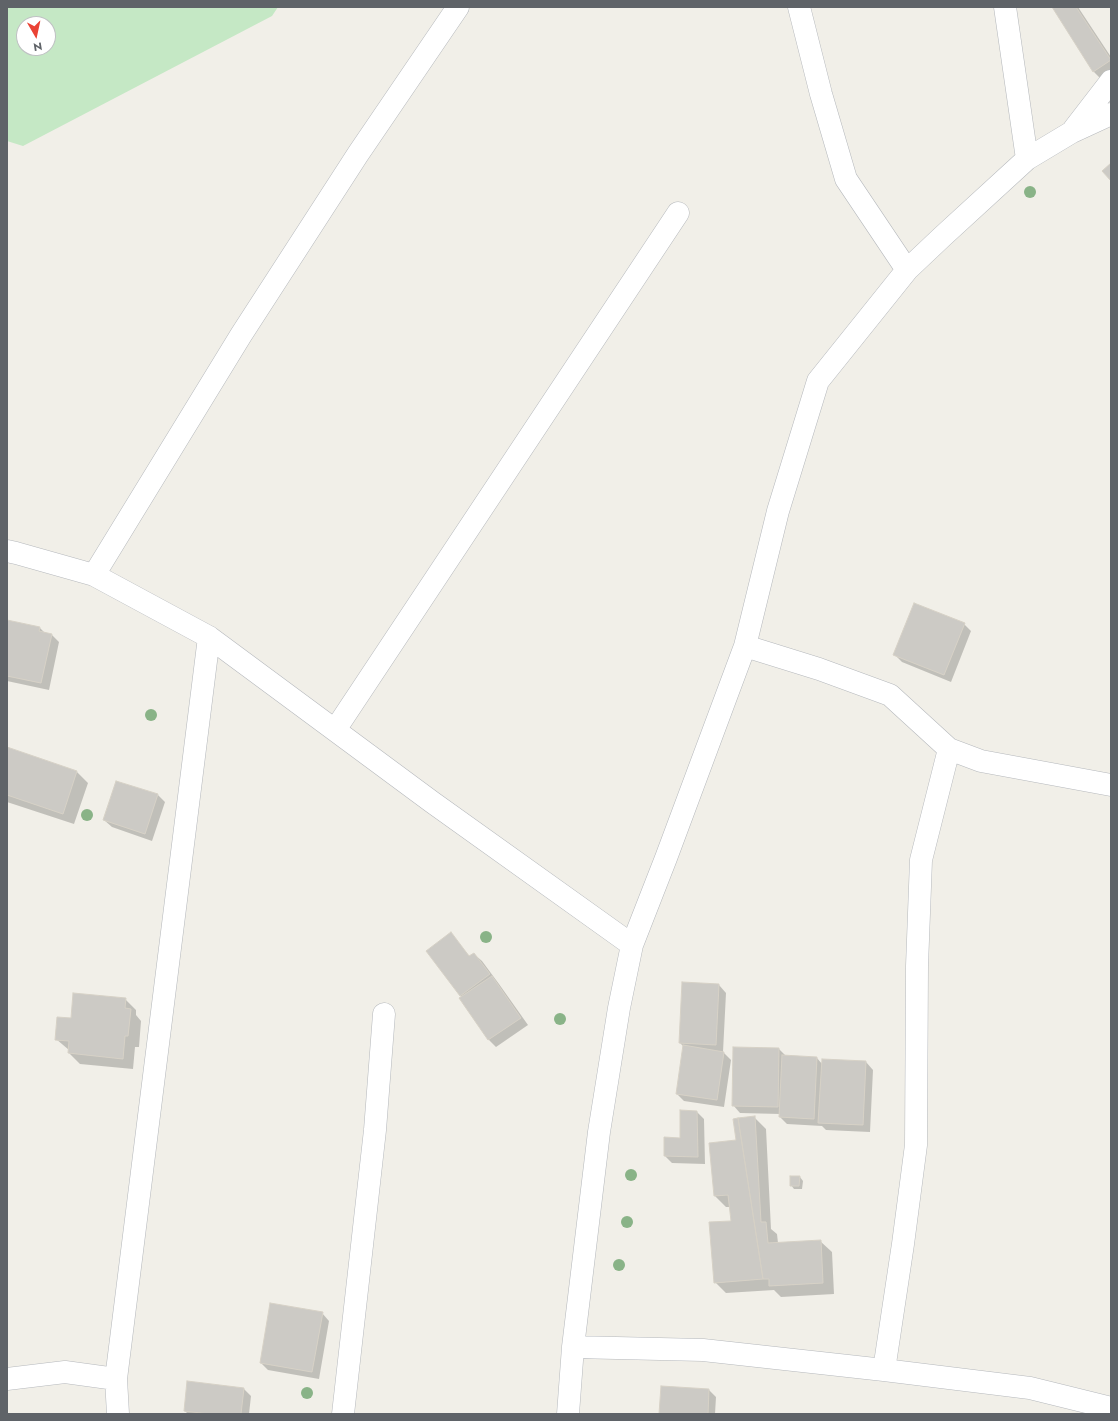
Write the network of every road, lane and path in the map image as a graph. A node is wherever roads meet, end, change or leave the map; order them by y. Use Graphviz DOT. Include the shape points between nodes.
graph roads {
  1 [pos="458,7"];
  2 [pos="799,7"];
  3 [pos="1005,7"];
  4 [pos="1111,81"];
  5 [pos="1111,114"];
  6 [pos="1072,132"];
  7 [pos="1027,159"];
  8 [pos="678,213"];
  9 [pos="907,270"];
  10 [pos="7,551"];
  11 [pos="94,575"];
  12 [pos="209,637"];
  13 [pos="745,646"];
  14 [pos="335,730"];
  15 [pos="949,749"];
  16 [pos="1111,785"];
  17 [pos="632,945"];
  18 [pos="384,1014"];
  19 [pos="573,1347"];
  20 [pos="884,1370"];
  21 [pos="7,1379"];
  22 [pos="116,1379"];
  23 [pos="1111,1408"];
  24 [pos="118,1414"];
  25 [pos="343,1414"];
  26 [pos="568,1414"];
  1 -- 11 [label="street" via="358,154 241,335"];
  2 -- 9 [label="street" via="846,179"];
  3 -- 7 [label="street"];
  4 -- 6 [label="street"];
  5 -- 6 [label="street"];
  6 -- 7 [label="street"];
  7 -- 9 [label="street"];
  8 -- 14 [label="street"];
  9 -- 13 [label="street" via="818,381 778,511"];
  10 -- 11 [label="street"];
  11 -- 12 [label="street"];
  12 -- 14 [label="street"];
  12 -- 22 [label="street"];
  13 -- 15 [label="street" via="890,695"];
  13 -- 17 [label="street"];
  14 -- 17 [label="street"];
  15 -- 16 [label="street" via="981,761"];
  15 -- 20 [label="street" via="921,860 917,966 916,1145"];
  17 -- 19 [label="street" via="599,1132"];
  18 -- 25 [label="street" via="375,1130"];
  19 -- 20 [label="street" via="703,1350"];
  19 -- 26 [label="street"];
  20 -- 23 [label="street" via="1030,1388"];
  21 -- 22 [label="street" via="64,1372"];
  22 -- 24 [label="street"];
}
